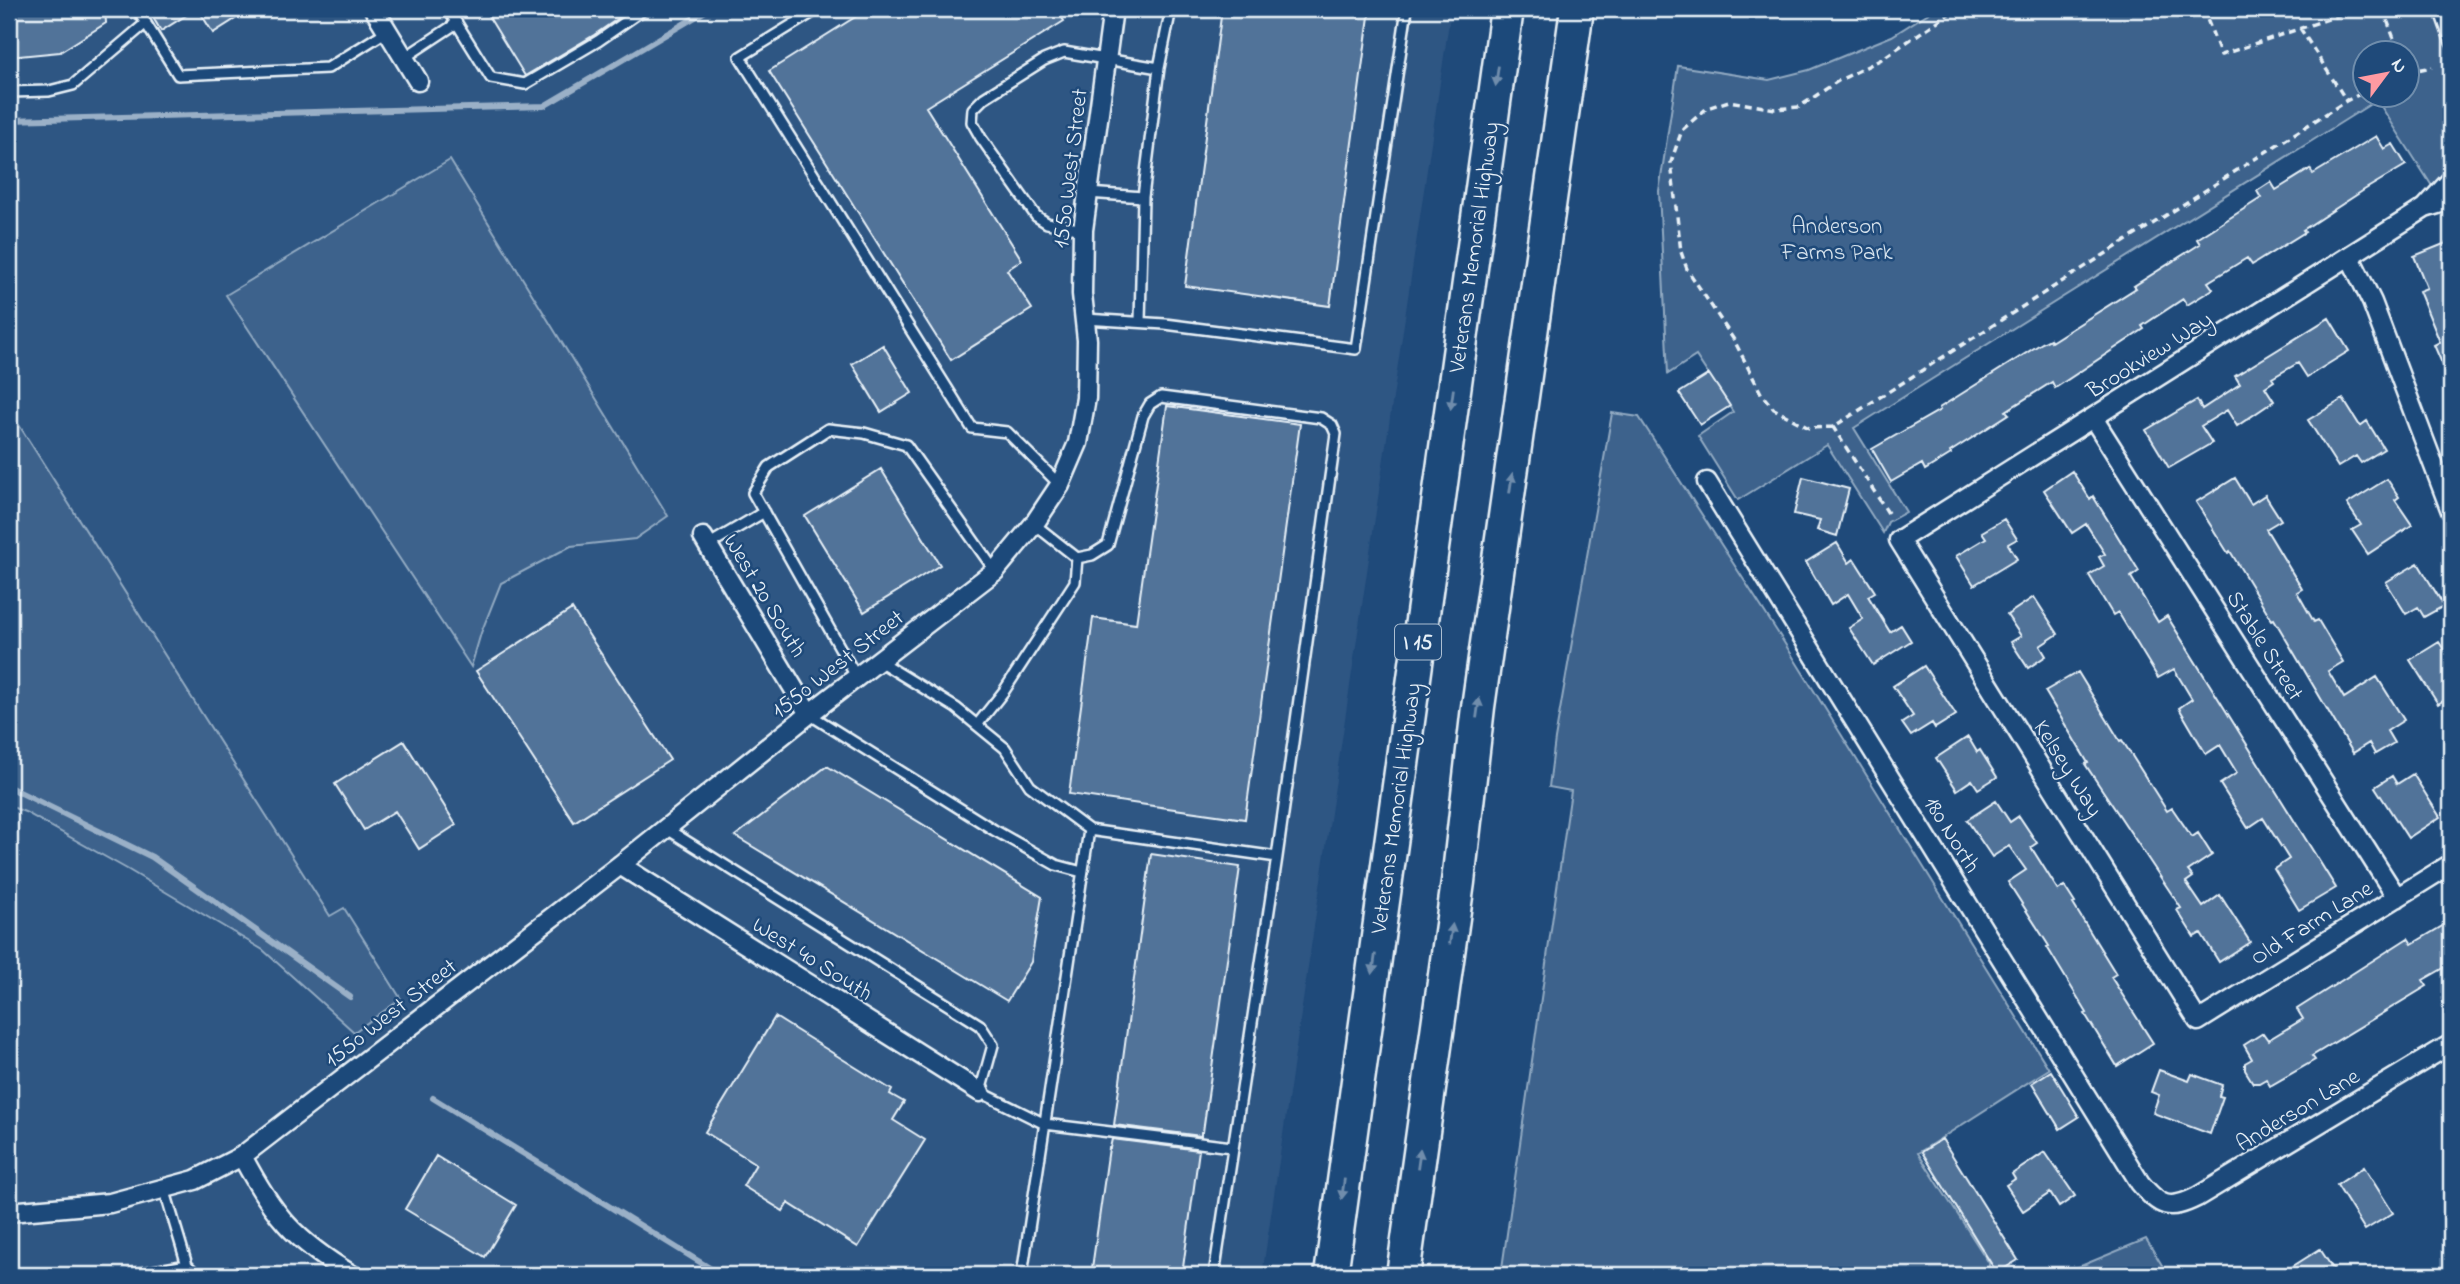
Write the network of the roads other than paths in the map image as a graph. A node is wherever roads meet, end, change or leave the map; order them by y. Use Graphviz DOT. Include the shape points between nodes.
graph roads {
  1 [pos="137,9"];
  2 [pos="374,9"];
  3 [pos="448,9"];
  4 [pos="644,9"];
  5 [pos="818,9"];
  6 [pos="1113,9"];
  7 [pos="1171,9"];
  8 [pos="1407,9"];
  9 [pos="1507,9"];
  10 [pos="1577,9"];
  11 [pos="2439,9"];
  12 [pos="146,23"];
  13 [pos="457,23"];
  14 [pos="387,31"];
  15 [pos="2451,43"];
  16 [pos="404,58"];
  17 [pos="1107,59"];
  18 [pos="1159,68"];
  19 [pos="418,80"];
  20 [pos="9,92"];
  21 [pos="2451,180"];
  22 [pos="1088,193"];
  23 [pos="1143,197"];
  24 [pos="2451,201"];
  25 [pos="2426,208"];
  26 [pos="1083,230"];
  27 [pos="2350,257"];
  28 [pos="1085,319"];
  29 [pos="1140,323"];
  30 [pos="2093,418"];
  31 [pos="1707,482"];
  32 [pos="1060,485"];
  33 [pos="2451,510"];
  34 [pos="764,512"];
  35 [pos="1034,524"];
  36 [pos="1899,540"];
  37 [pos="706,541"];
  38 [pos="1077,558"];
  39 [pos="995,571"];
  40 [pos="879,661"];
  41 [pos="858,678"];
  42 [pos="809,714"];
  43 [pos="977,725"];
  44 [pos="667,829"];
  45 [pos="1088,830"];
  46 [pos="1277,857"];
  47 [pos="2451,864"];
  48 [pos="620,866"];
  49 [pos="1082,872"];
  50 [pos="2397,898"];
  51 [pos="2197,1021"];
  52 [pos="2451,1044"];
  53 [pos="980,1092"];
  54 [pos="1045,1124"];
  55 [pos="1232,1147"];
  56 [pos="242,1156"];
  57 [pos="164,1188"];
  58 [pos="2165,1206"];
  59 [pos="9,1212"];
  60 [pos="187,1265"];
  61 [pos="341,1272"];
  62 [pos="130,1275"];
  63 [pos="197,1275"];
  64 [pos="1022,1275"];
  65 [pos="1214,1275"];
  66 [pos="1331,1275"];
  67 [pos="1403,1275"];
  1 -- 12 [label="lane"];
  2 -- 14 [label="street"];
  3 -- 13 [label="lane"];
  4 -- 13 [label="lane" via="525,84 491,78"];
  5 -- 32 [label="lane" via="740,57 972,428 1007,432"];
  6 -- 17 [label="street, 1550 West Street"];
  7 -- 18 [label="lane"];
  8 -- 29 [label="lane" via="1356,349"];
  9 -- 66 [label="highway, Veterans Memorial Highway / I 15, one-way"];
  67 -- 10 [label="highway, one-way"];
  11 -- 15 [label="lane"];
  12 -- 14 [label="lane" via="178,75 328,68"];
  12 -- 20 [label="lane" via="73,85"];
  13 -- 16 [label="lane"];
  14 -- 16 [label="street"];
  16 -- 19 [label="street"];
  17 -- 18 [label="lane"];
  17 -- 22 [label="street, 1550 West Street"];
  17 -- 26 [label="lane" via="1065,52 1044,60 973,109 972,122 981,138 1036,216 1047,223"];
  18 -- 23 [label="lane"];
  21 -- 25 [label="street, Brookview Way"];
  22 -- 23 [label="lane"];
  22 -- 26 [label="street, 1550 West Street"];
  23 -- 29 [label="lane"];
  24 -- 25 [label="street, Brookview Way"];
  25 -- 27 [label="street, Brookview Way"];
  26 -- 28 [label="street, 1550 West Street"];
  27 -- 30 [label="street, Brookview Way"];
  27 -- 33 [label="street" via="2372,302"];
  28 -- 29 [label="lane"];
  28 -- 32 [label="street, 1550 West Street" via="1086,398 1079,443"];
  30 -- 36 [label="street, Brookview Way"];
  30 -- 50 [label="street, Stable Street"];
  31 -- 58 [label="street, 180 North" via="2140,1183"];
  32 -- 35 [label="street, 1550 West Street"];
  34 -- 37 [label="lane"];
  34 -- 39 [label="lane" via="753,493 769,467 828,429 864,433 906,445"];
  34 -- 41 [label="lane"];
  35 -- 38 [label="lane"];
  35 -- 39 [label="street, 1550 West Street"];
  36 -- 51 [label="street, Kelsey Way"];
  37 -- 42 [label="street, West 20 South"];
  38 -- 43 [label="lane" via="1075,583"];
  38 -- 46 [label="lane" via="1108,545 1143,416 1161,397 1321,418 1332,425 1336,434"];
  39 -- 40 [label="street, 1550 West Street"];
  40 -- 41 [label="street, 1550 West Street"];
  40 -- 43 [label="lane"];
  41 -- 42 [label="street, 1550 West Street"];
  42 -- 44 [label="street, 1550 West Street"];
  42 -- 49 [label="lane" via="994,830 1056,865"];
  43 -- 45 [label="lane" via="1005,748 1030,786"];
  44 -- 48 [label="street, 1550 West Street"];
  44 -- 53 [label="lane" via="980,1025 993,1045"];
  45 -- 46 [label="lane"];
  45 -- 49 [label="lane"];
  46 -- 55 [label="lane"];
  47 -- 50 [label="street, Old Farm Lane"];
  48 -- 53 [label="street, West 40 South"];
  48 -- 56 [label="street, 1550 West Street"];
  49 -- 54 [label="lane"];
  50 -- 51 [label="street, Old Farm Lane"];
  52 -- 58 [label="street, Anderson Lane" via="2197,1198"];
  53 -- 54 [label="lane"];
  54 -- 55 [label="lane"];
  54 -- 64 [label="lane"];
  55 -- 65 [label="lane"];
  56 -- 57 [label="street, 1550 West Street" via="195,1180"];
  56 -- 61 [label="street" via="278,1216"];
  57 -- 59 [label="street, 1550 West Street" via="110,1203"];
  57 -- 60 [label="lane"];
  60 -- 62 [label="lane"];
  60 -- 63 [label="lane"];
}
